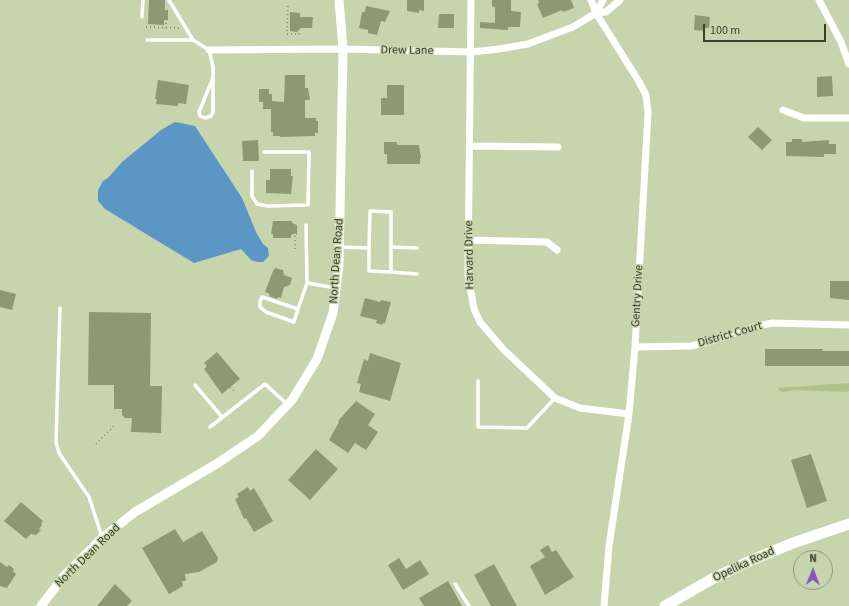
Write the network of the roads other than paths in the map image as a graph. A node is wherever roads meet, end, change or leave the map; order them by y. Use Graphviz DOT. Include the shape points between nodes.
graph roads {
  1 [pos="142,0"];
  2 [pos="169,0"];
  3 [pos="339,0"];
  4 [pos="471,0"];
  5 [pos="591,0"];
  6 [pos="603,0"];
  7 [pos="620,0"];
  8 [pos="820,0"];
  9 [pos="596,13"];
  10 [pos="142,17"];
  11 [pos="147,40"];
  12 [pos="193,40"];
  13 [pos="209,50"];
  14 [pos="343,50"];
  15 [pos="472,52"];
  16 [pos="849,64"];
  17 [pos="213,78"];
  18 [pos="783,110"];
  19 [pos="849,118"];
  20 [pos="470,146"];
  21 [pos="558,147"];
  22 [pos="264,152"];
  23 [pos="252,171"];
  24 [pos="306,225"];
  25 [pos="469,240"];
  26 [pos="340,247"];
  27 [pos="391,247"];
  28 [pos="369,248"];
  29 [pos="417,248"];
  30 [pos="557,250"];
  31 [pos="391,272"];
  32 [pos="417,274"];
  33 [pos="307,283"];
  34 [pos="337,288"];
  35 [pos="60,308"];
  36 [pos="298,309"];
  37 [pos="849,325"];
  38 [pos="635,347"];
  39 [pos="478,381"];
  40 [pos="195,385"];
  41 [pos="555,398"];
  42 [pos="288,405"];
  43 [pos="629,414"];
  44 [pos="222,418"];
  45 [pos="210,427"];
  46 [pos="849,524"];
  47 [pos="102,538"];
  48 [pos="455,584"];
  49 [pos="41,606"];
  50 [pos="469,606"];
  51 [pos="604,606"];
  52 [pos="665,606"];
  1 -- 10 [label="lane"];
  2 -- 12 [label="lane"];
  3 -- 14 [label="street, North Dean Road"];
  4 -- 15 [label="street, Harvard Drive"];
  5 -- 9 [label="street, Gentry Drive"];
  6 -- 9 [label="street, Drew Lane"];
  7 -- 9 [label="street, Drew Lane" via="606,12"];
  8 -- 16 [label="street"];
  9 -- 15 [label="street, Drew Lane" via="573,28 528,44"];
  9 -- 38 [label="street, Gentry Drive" via="646,95"];
  11 -- 12 [label="lane"];
  12 -- 13 [label="lane"];
  13 -- 14 [label="street, Drew Lane"];
  13 -- 17 [label="lane"];
  14 -- 15 [label="street, Drew Lane"];
  14 -- 26 [label="street, North Dean Road"];
  15 -- 20 [label="street, Harvard Drive"];
  17 -- 17 [label="lane" via="213,112 205,118 200,116 199,112"];
  18 -- 19 [label="street" via="804,118"];
  20 -- 21 [label="street"];
  20 -- 25 [label="street, Harvard Drive"];
  22 -- 23 [label="lane" via="310,152 308,205 257,204 252,196"];
  24 -- 33 [label="lane"];
  25 -- 30 [label="street" via="547,242"];
  25 -- 41 [label="street, Harvard Drive" via="470,295 480,322 503,349"];
  26 -- 28 [label="lane"];
  26 -- 34 [label="street, North Dean Road"];
  27 -- 28 [label="lane" via="391,212 370,211"];
  27 -- 29 [label="lane"];
  27 -- 31 [label="lane"];
  28 -- 31 [label="lane" via="369,271"];
  31 -- 32 [label="lane"];
  33 -- 34 [label="lane"];
  33 -- 36 [label="lane"];
  34 -- 42 [label="street, North Dean Road" via="333,313 317,359"];
  35 -- 47 [label="lane" via="56,442 59,453 89,497"];
  36 -- 36 [label="lane" via="294,322 266,312 260,308 260,302 262,297"];
  37 -- 38 [label="street, District Court" via="772,323 691,346"];
  38 -- 43 [label="street, Gentry Drive"];
  39 -- 41 [label="lane" via="478,427 527,428"];
  40 -- 44 [label="lane"];
  41 -- 43 [label="street, Harvard Drive" via="580,408"];
  42 -- 44 [label="lane" via="265,384"];
  42 -- 47 [label="street, North Dean Road" via="258,436 135,512"];
  43 -- 51 [label="street, Gentry Drive" via="609,546"];
  44 -- 45 [label="lane"];
  46 -- 52 [label="main road, Opelika Road" via="752,560"];
  47 -- 49 [label="street, North Dean Road" via="64,576"];
  48 -- 50 [label="lane"];
}
